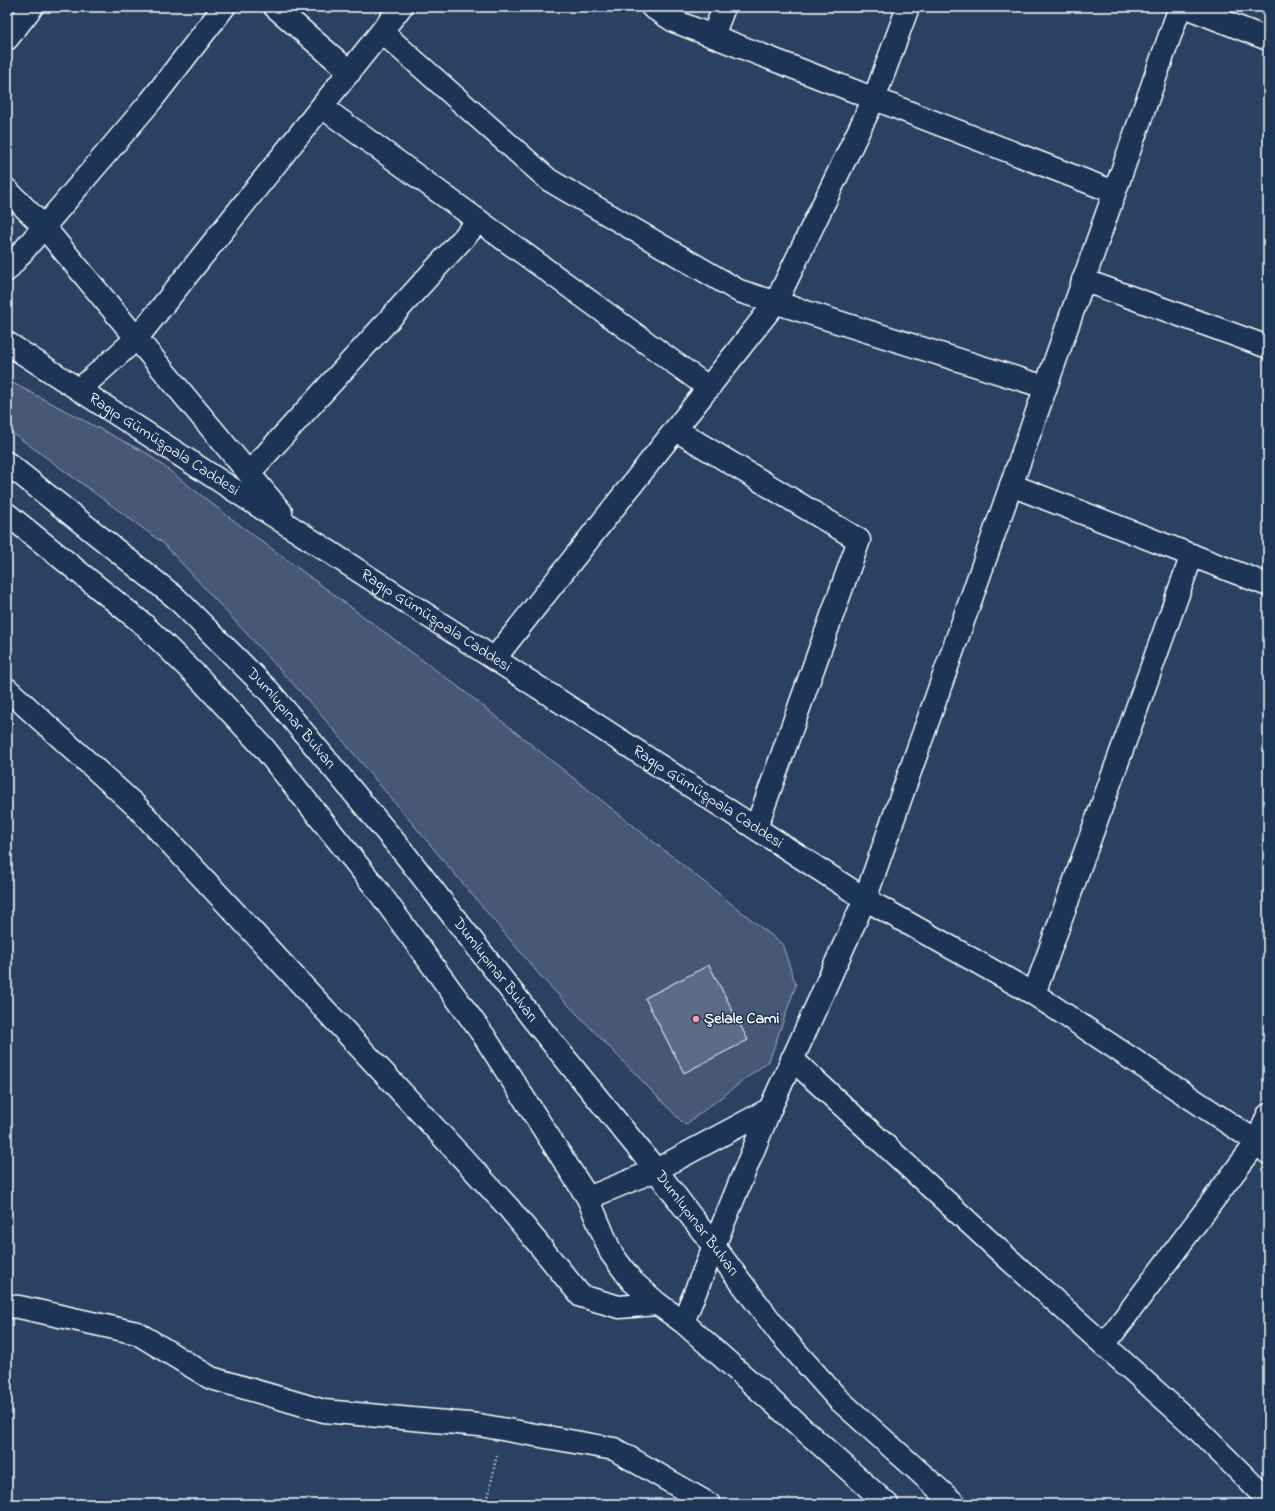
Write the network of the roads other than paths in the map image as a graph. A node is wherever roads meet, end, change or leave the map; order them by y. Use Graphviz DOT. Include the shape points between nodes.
graph roads {
  1 [pos="32,7"];
  2 [pos="224,7"];
  3 [pos="275,7"];
  4 [pos="402,7"];
  5 [pos="652,7"];
  6 [pos="724,7"];
  7 [pos="908,7"];
  8 [pos="1180,7"];
  9 [pos="1186,7"];
  10 [pos="382,32"];
  11 [pos="713,36"];
  12 [pos="7,39"];
  13 [pos="1268,39"];
  14 [pos="350,72"];
  15 [pos="874,99"];
  16 [pos="322,107"];
  17 [pos="7,190"];
  18 [pos="1114,192"];
  19 [pos="479,221"];
  20 [pos="44,227"];
  21 [pos="7,270"];
  22 [pos="1083,280"];
  23 [pos="776,302"];
  24 [pos="137,338"];
  25 [pos="7,343"];
  26 [pos="1268,347"];
  27 [pos="1045,387"];
  28 [pos="709,388"];
  29 [pos="80,389"];
  30 [pos="676,430"];
  31 [pos="7,463"];
  32 [pos="249,473"];
  33 [pos="1011,485"];
  34 [pos="7,514"];
  35 [pos="295,528"];
  36 [pos="1192,555"];
  37 [pos="1268,585"];
  38 [pos="495,658"];
  39 [pos="7,689"];
  40 [pos="756,828"];
  41 [pos="865,899"];
  42 [pos="1034,994"];
  43 [pos="792,1059"];
  44 [pos="770,1109"];
  45 [pos="1268,1115"];
  46 [pos="1263,1147"];
  47 [pos="656,1170"];
  48 [pos="588,1198"];
  49 [pos="713,1247"];
  50 [pos="658,1304"];
  51 [pos="7,1306"];
  52 [pos="683,1322"];
  53 [pos="1104,1345"];
  54 [pos="1268,1500"];
  55 [pos="709,1504"];
  56 [pos="887,1504"];
  57 [pos="955,1504"];
  1 -- 12 [label="street"];
  2 -- 20 [label="street" via="151,101"];
  3 -- 14 [label="street"];
  4 -- 10 [label="street"];
  5 -- 11 [label="street" via="674,21"];
  6 -- 11 [label="street"];
  7 -- 15 [label="street"];
  8 -- 18 [label="street"];
  9 -- 13 [label="street"];
  10 -- 14 [label="street"];
  10 -- 23 [label="street" via="549,180 739,291"];
  11 -- 15 [label="street"];
  14 -- 16 [label="street"];
  15 -- 18 [label="street"];
  15 -- 23 [label="street"];
  16 -- 19 [label="street"];
  16 -- 24 [label="street"];
  17 -- 20 [label="street"];
  18 -- 22 [label="street"];
  19 -- 28 [label="street"];
  19 -- 32 [label="street"];
  20 -- 21 [label="street"];
  20 -- 24 [label="street"];
  22 -- 26 [label="street"];
  22 -- 27 [label="street"];
  23 -- 27 [label="street"];
  23 -- 28 [label="street"];
  24 -- 29 [label="street"];
  24 -- 32 [label="street"];
  25 -- 29 [label="street, Ragıp Gümüşpala Caddesi"];
  27 -- 33 [label="street"];
  28 -- 30 [label="street"];
  29 -- 35 [label="street, Ragıp Gümüşpala Caddesi"];
  30 -- 38 [label="street"];
  30 -- 40 [label="street" via="860,540"];
  31 -- 47 [label="street, Dumlupınar Bulvarı" via="176,598 269,691 404,853 533,1019"];
  32 -- 35 [label="street"];
  33 -- 36 [label="street"];
  33 -- 41 [label="street"];
  34 -- 48 [label="street" via="142,623 264,748 376,888 484,1036"];
  35 -- 38 [label="street, Ragıp Gümüşpala Caddesi"];
  36 -- 37 [label="street"];
  36 -- 42 [label="street"];
  38 -- 40 [label="street, Ragıp Gümüşpala Caddesi"];
  39 -- 50 [label="street" via="136,806 508,1207 581,1296 619,1307"];
  40 -- 41 [label="street, Ragıp Gümüşpala Caddesi"];
  41 -- 42 [label="street, Ragıp Gümüşpala Caddesi"];
  41 -- 43 [label="street"];
  42 -- 46 [label="street, Ragıp Gümüşpala Caddesi"];
  43 -- 44 [label="street"];
  43 -- 53 [label="street"];
  44 -- 47 [label="street"];
  44 -- 49 [label="street"];
  45 -- 46 [label="street"];
  46 -- 53 [label="street"];
  47 -- 48 [label="street"];
  47 -- 49 [label="street, Dumlupınar Bulvarı"];
  48 -- 50 [label="street" via="611,1253 632,1281"];
  49 -- 52 [label="street"];
  49 -- 57 [label="street, Dumlupınar Bulvarı" via="781,1335 837,1398"];
  50 -- 52 [label="street"];
  51 -- 55 [label="street" via="137,1333 211,1378 324,1411 479,1425 614,1449"];
  52 -- 56 [label="street"];
  53 -- 54 [label="street" via="1194,1425"];
}
